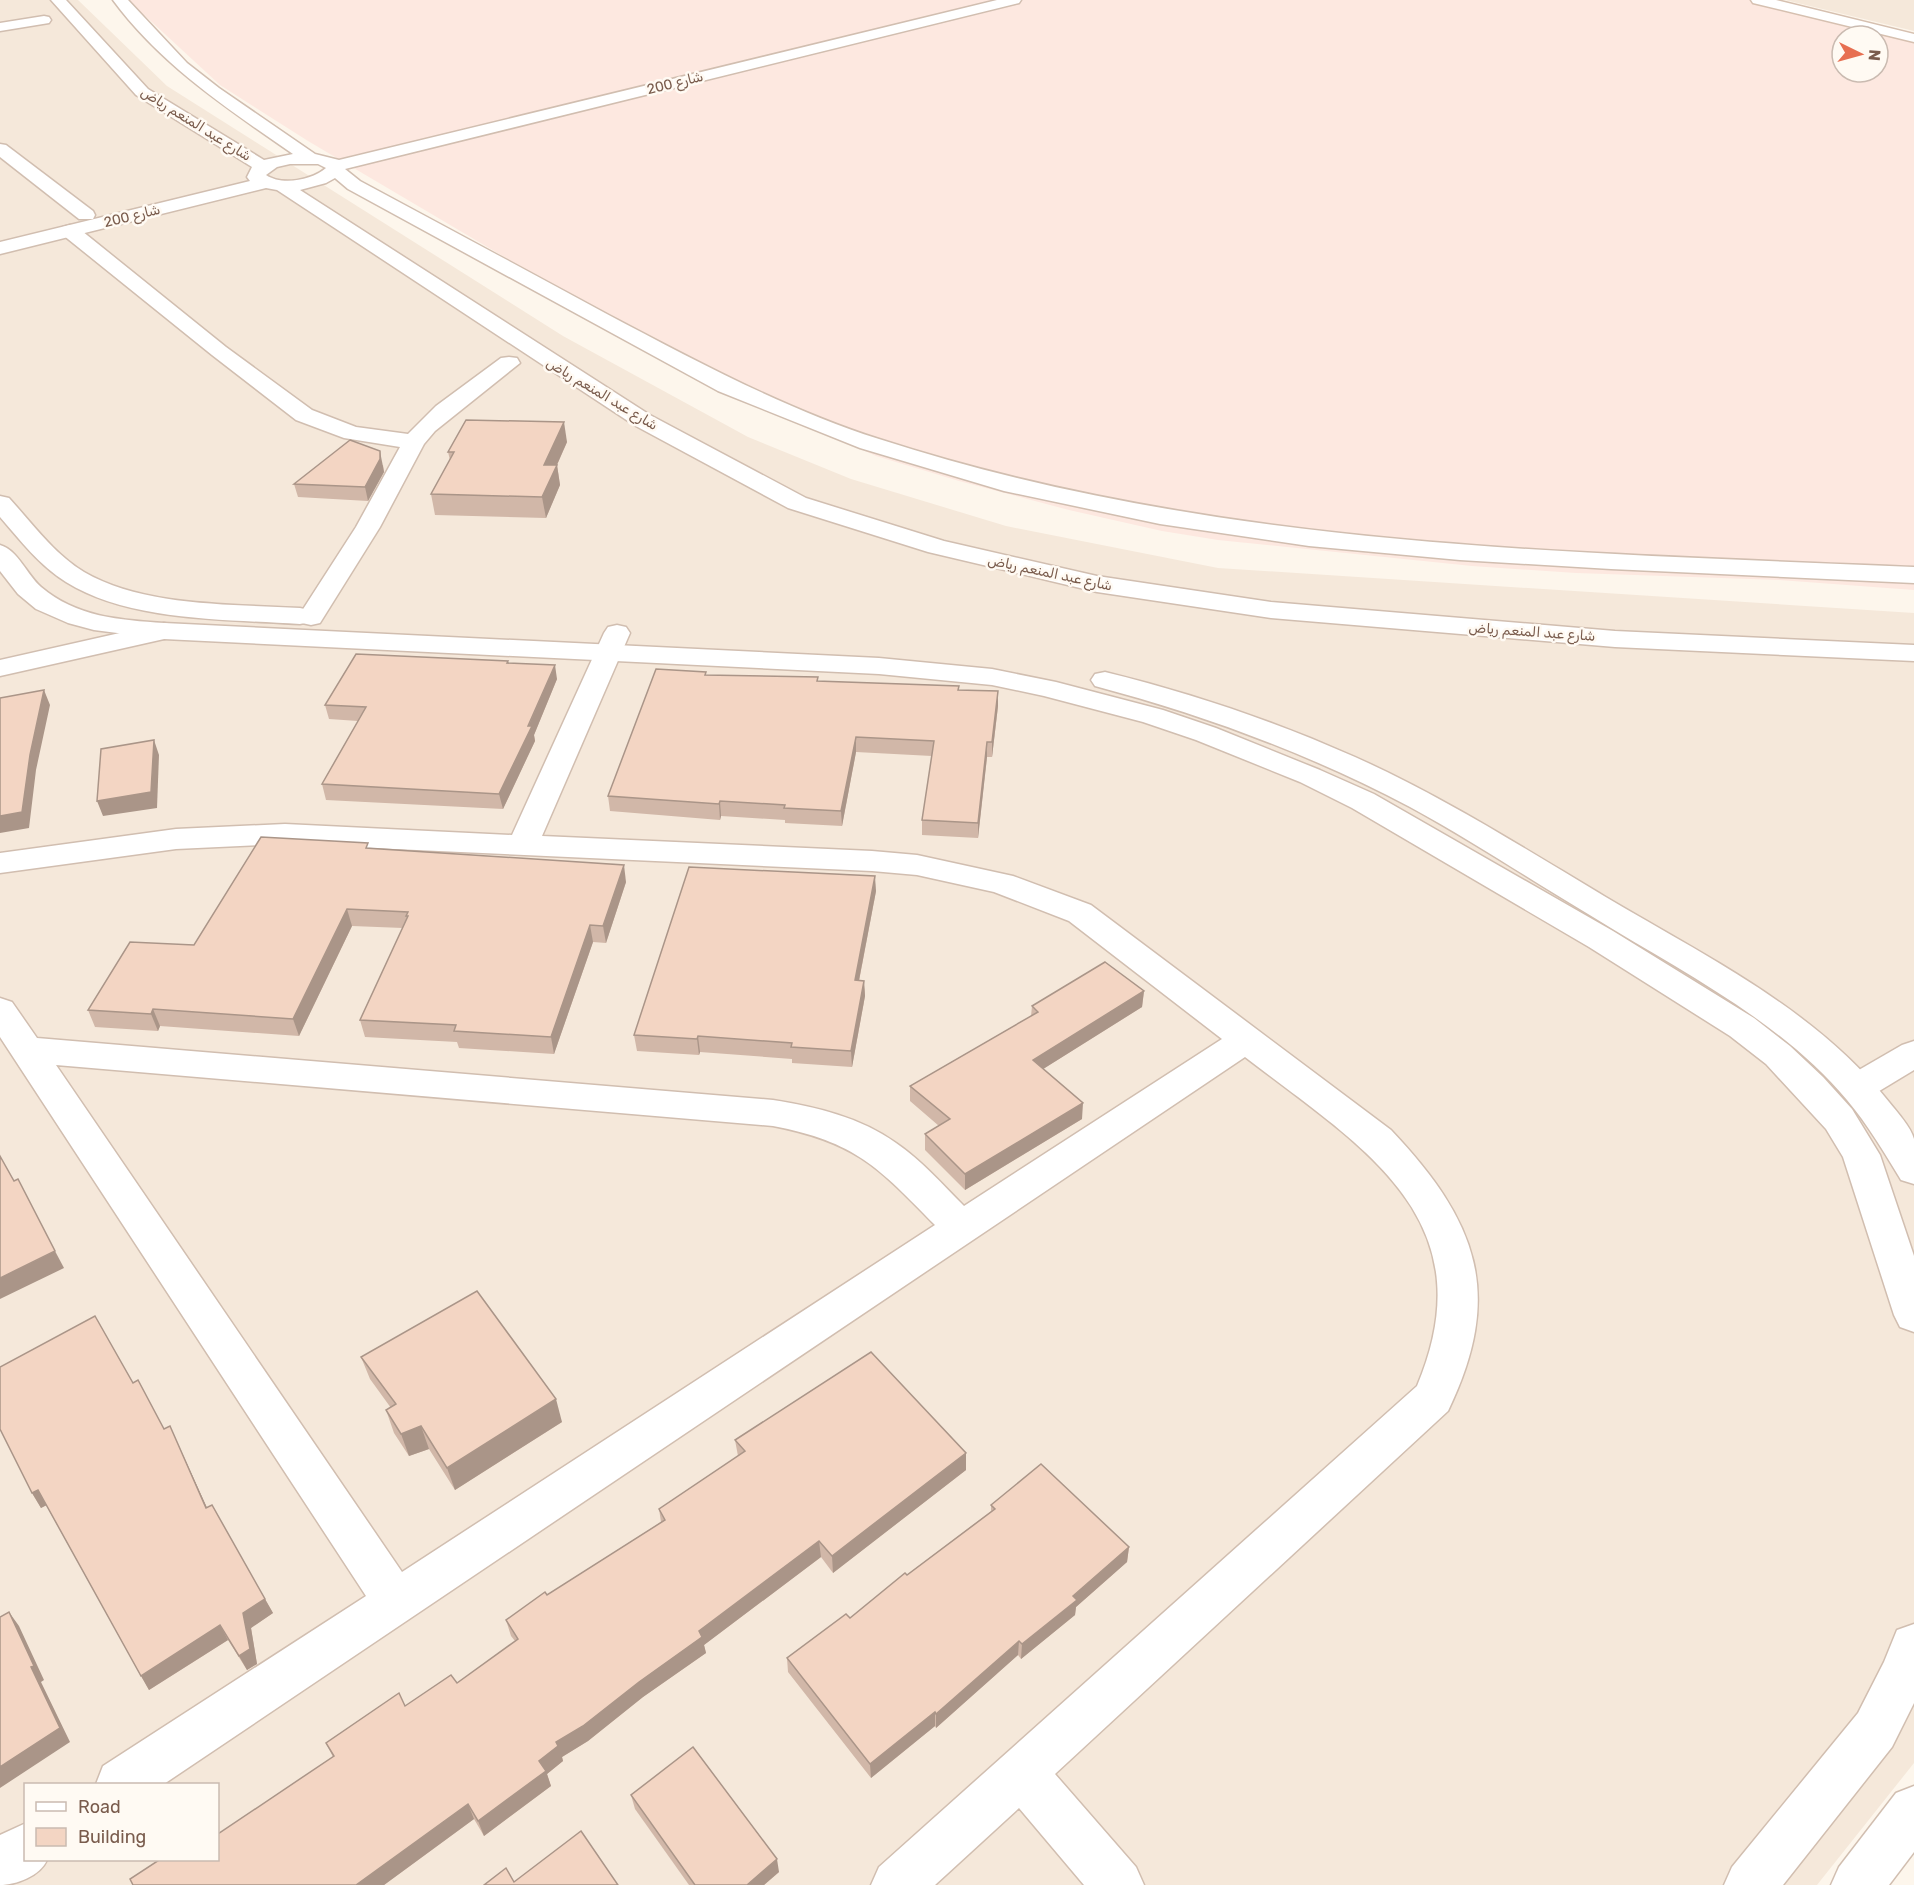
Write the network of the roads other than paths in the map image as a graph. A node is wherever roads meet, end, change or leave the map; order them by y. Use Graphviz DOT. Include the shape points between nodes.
graph roads {
  1 [pos="58,0"];
  2 [pos="120,0"];
  3 [pos="970,0"];
  4 [pos="1014,0"];
  5 [pos="1758,0"];
  6 [pos="1803,0"];
  7 [pos="44,20"];
  8 [pos="1914,26"];
  9 [pos="0,27"];
  10 [pos="1914,38"];
  11 [pos="0,149"];
  12 [pos="325,163"];
  13 [pos="266,178"];
  14 [pos="86,215"];
  15 [pos="70,231"];
  16 [pos="0,236"];
  17 [pos="0,248"];
  18 [pos="509,363"];
  19 [pos="414,442"];
  20 [pos="0,503"];
  21 [pos="11,529"];
  22 [pos="0,553"];
  23 [pos="1914,575"];
  24 [pos="311,617"];
  25 [pos="164,631"];
  26 [pos="613,643"];
  27 [pos="1914,653"];
  28 [pos="0,668"];
  29 [pos="523,845"];
  30 [pos="0,863"];
  31 [pos="0,1010"];
  32 [pos="1246,1040"];
  33 [pos="27,1050"];
  34 [pos="1914,1054"];
  35 [pos="1858,1087"];
  36 [pos="1914,1170"];
  37 [pos="962,1228"];
  38 [pos="1914,1315"];
  39 [pos="396,1602"];
  40 [pos="1914,1646"];
  41 [pos="1022,1772"];
  42 [pos="124,1783"];
  43 [pos="1914,1811"];
  44 [pos="24,1849"];
  45 [pos="0,1865"];
  46 [pos="897,1885"];
  47 [pos="1118,1885"];
  48 [pos="1750,1885"];
  49 [pos="1857,1885"];
  1 -- 13 [label="street, شارع عبد المنعم رياض" via="142,92"];
  2 -- 12 [label="street" via="182,66 213,91"];
  3 -- 12 [label="street, شارع 200"];
  4 -- 12 [label="street, شارع 200"];
  5 -- 10 [label="street"];
  6 -- 8 [label="street"];
  7 -- 9 [label="street"];
  11 -- 14 [label="street"];
  12 -- 13 [label="street" via="290,159"];
  12 -- 13 [label="street" via="328,177 312,182"];
  12 -- 23 [label="street" via="354,185 726,386 845,437 991,482 1161,519 1347,543 1574,559"];
  13 -- 14 [label="street, شارع 200"];
  13 -- 15 [label="street, شارع 200"];
  13 -- 27 [label="street, شارع عبد المنعم رياض" via="642,420 797,503 937,547 1097,584 1271,610 1615,639"];
  14 -- 16 [label="street, شارع 200"];
  15 -- 17 [label="street, شارع 200"];
  15 -- 19 [label="street" via="304,416 352,433"];
  18 -- 19 [label="street" via="444,411"];
  19 -- 24 [label="street" via="368,528"];
  20 -- 21 [label="street"];
  21 -- 24 [label="street" via="76,578 108,592 170,605"];
  22 -- 25 [label="street" via="32,593 55,608 109,625"];
  24 -- 26 [label="street"];
  25 -- 26 [label="street"];
  25 -- 28 [label="street"];
  26 -- 29 [label="street"];
  26 -- 35 [label="street" via="902,650 999,658 1157,693 1260,727 1370,773 1423,802 1764,1006 1829,1057"];
  26 -- 38 [label="street" via="1003,680 1100,701 1206,734 1363,801 1601,939 1742,1027 1778,1055 1839,1119 1861,1155"];
  29 -- 30 [label="street" via="327,835 242,835 176,839"];
  29 -- 32 [label="street" via="872,861 917,865 1002,883 1080,913"];
  31 -- 33 [label="street"];
  32 -- 37 [label="street"];
  32 -- 41 [label="street" via="1378,1140 1401,1162 1437,1213 1449,1241 1460,1304 1448,1368 1433,1398"];
  33 -- 37 [label="street" via="773,1113 806,1119 837,1128 885,1155"];
  33 -- 39 [label="street"];
  34 -- 35 [label="street"];
  35 -- 36 [label="street" via="1883,1118"];
  37 -- 39 [label="street"];
  39 -- 42 [label="street"];
  40 -- 48 [label="street" via="1875,1730"];
  41 -- 46 [label="street"];
  41 -- 47 [label="street"];
  43 -- 49 [label="street"];
  44 -- 45 [label="street"];
}
